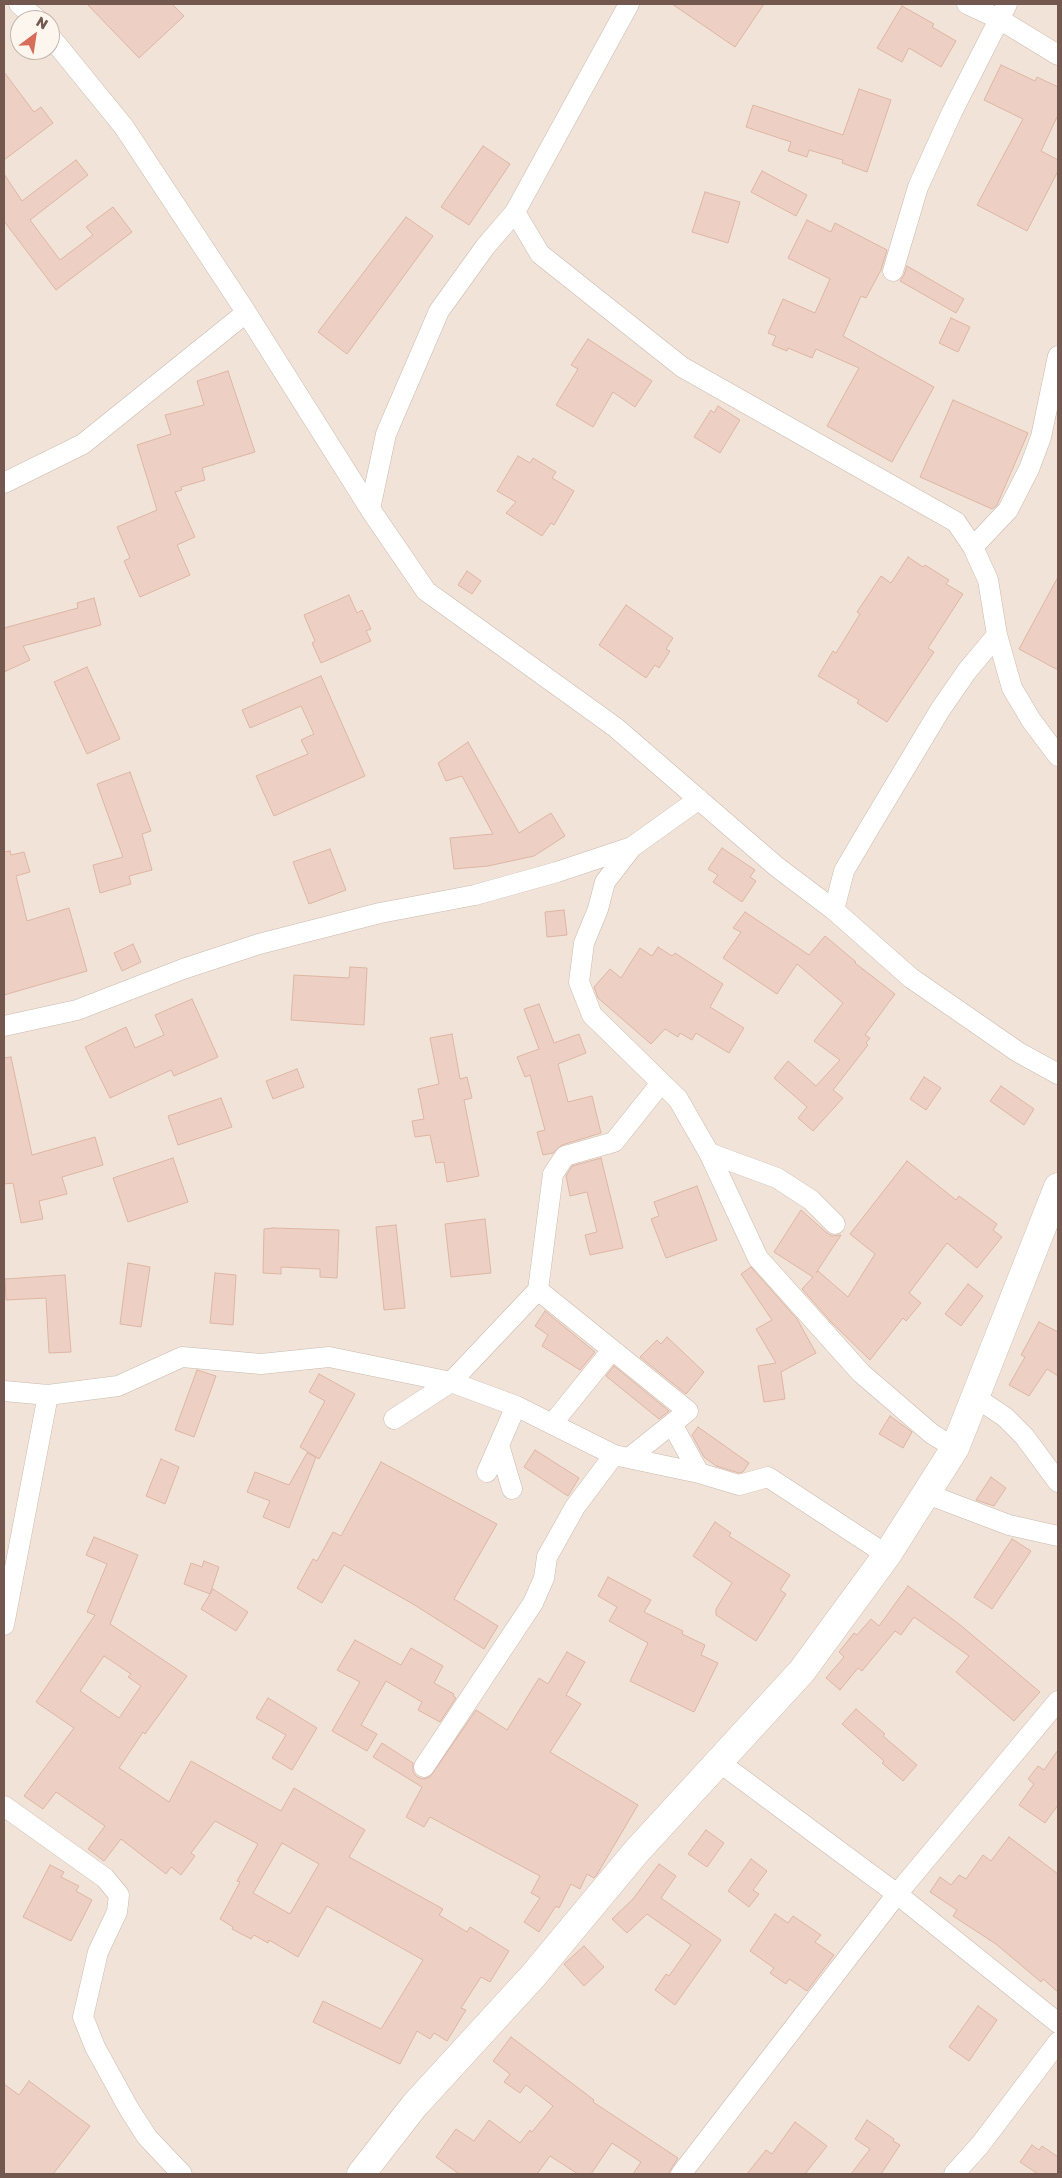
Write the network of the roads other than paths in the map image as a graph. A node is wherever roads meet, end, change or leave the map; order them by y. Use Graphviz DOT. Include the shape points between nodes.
graph roads {
  1 [pos="629,4"];
  2 [pos="966,4"];
  3 [pos="1003,11"];
  4 [pos="60,48"];
  5 [pos="1058,55"];
  6 [pos="515,212"];
  7 [pos="893,271"];
  8 [pos="244,309"];
  9 [pos="1058,356"];
  10 [pos="4,483"];
  11 [pos="370,509"];
  12 [pos="973,547"];
  13 [pos="996,635"];
  14 [pos="1058,756"];
  15 [pos="699,799"];
  16 [pos="632,847"];
  17 [pos="834,910"];
  18 [pos="4,1026"];
  19 [pos="1058,1074"];
  20 [pos="662,1083"];
  21 [pos="709,1153"];
  22 [pos="1058,1187"];
  23 [pos="835,1224"];
  24 [pos="538,1290"];
  25 [pos="612,1350"];
  26 [pos="451,1382"];
  27 [pos="4,1391"];
  28 [pos="48,1395"];
  29 [pos="975,1397"];
  30 [pos="516,1406"];
  31 [pos="394,1419"];
  32 [pos="552,1424"];
  33 [pos="672,1424"];
  34 [pos="499,1446"];
  35 [pos="955,1448"];
  36 [pos="622,1456"];
  37 [pos="487,1472"];
  38 [pos="699,1473"];
  39 [pos="1058,1482"];
  40 [pos="512,1489"];
  41 [pos="927,1494"];
  42 [pos="1058,1536"];
  43 [pos="887,1554"];
  44 [pos="4,1625"];
  45 [pos="1058,1701"];
  46 [pos="719,1762"];
  47 [pos="424,1767"];
  48 [pos="4,1806"];
  49 [pos="897,1894"];
  50 [pos="1058,2022"];
  51 [pos="1058,2042"];
  52 [pos="182,2174"];
  53 [pos="361,2174"];
  54 [pos="681,2174"];
  55 [pos="954,2174"];
  1 -- 6 [label="street"];
  2 -- 3 [label="street"];
  3 -- 5 [label="street"];
  3 -- 7 [label="street" via="918,187"];
  4 -- 8 [label="street" via="124,127"];
  6 -- 11 [label="street" via="485,247 440,311 386,434"];
  6 -- 12 [label="street" via="540,254 682,367 956,522"];
  8 -- 10 [label="street" via="242,316 83,444"];
  8 -- 11 [label="street"];
  9 -- 12 [label="street" via="1041,437 1029,469 1008,510"];
  11 -- 15 [label="street" via="426,591 615,727"];
  12 -- 13 [label="street" via="988,580"];
  13 -- 14 [label="street" via="1012,688"];
  13 -- 17 [label="street" via="940,710 844,871"];
  15 -- 16 [label="street"];
  15 -- 17 [label="street" via="777,867"];
  16 -- 18 [label="street" via="475,896 380,913 259,944 77,1010"];
  16 -- 20 [label="street" via="605,882 584,943 579,982 592,1015"];
  17 -- 19 [label="street" via="911,978 1018,1052"];
  20 -- 21 [label="street" via="678,1099"];
  20 -- 24 [label="street" via="614,1142 565,1156 553,1174"];
  21 -- 23 [label="street" via="777,1178 811,1200"];
  21 -- 35 [label="street" via="758,1258 861,1373 932,1434"];
  22 -- 29 [label="street"];
  24 -- 25 [label="street"];
  24 -- 26 [label="street"];
  25 -- 32 [label="street"];
  25 -- 33 [label="street" via="688,1411"];
  26 -- 28 [label="street" via="329,1357 261,1364 182,1357 118,1386"];
  26 -- 30 [label="street"];
  26 -- 31 [label="street"];
  27 -- 28 [label="street"];
  28 -- 44 [label="street"];
  29 -- 35 [label="street"];
  29 -- 39 [label="street" via="1005,1417 1024,1436"];
  30 -- 32 [label="street"];
  30 -- 34 [label="street"];
  32 -- 36 [label="street"];
  33 -- 36 [label="street"];
  33 -- 38 [label="street"];
  34 -- 37 [label="street"];
  34 -- 40 [label="street"];
  35 -- 41 [label="street"];
  36 -- 38 [label="street"];
  36 -- 47 [label="street" via="576,1508 547,1557 544,1578 533,1603"];
  38 -- 43 [label="street" via="739,1485 768,1477"];
  41 -- 42 [label="street" via="1009,1525"];
  41 -- 43 [label="street"];
  43 -- 46 [label="street" via="802,1671"];
  45 -- 49 [label="street"];
  46 -- 49 [label="street"];
  46 -- 53 [label="street" via="636,1852 533,1976 414,2106"];
  48 -- 52 [label="street" via="105,1878 119,1895 117,1912 98,1952 83,2016 129,2110 147,2137"];
  49 -- 50 [label="street"];
  49 -- 54 [label="street"];
  51 -- 55 [label="street"];
}
